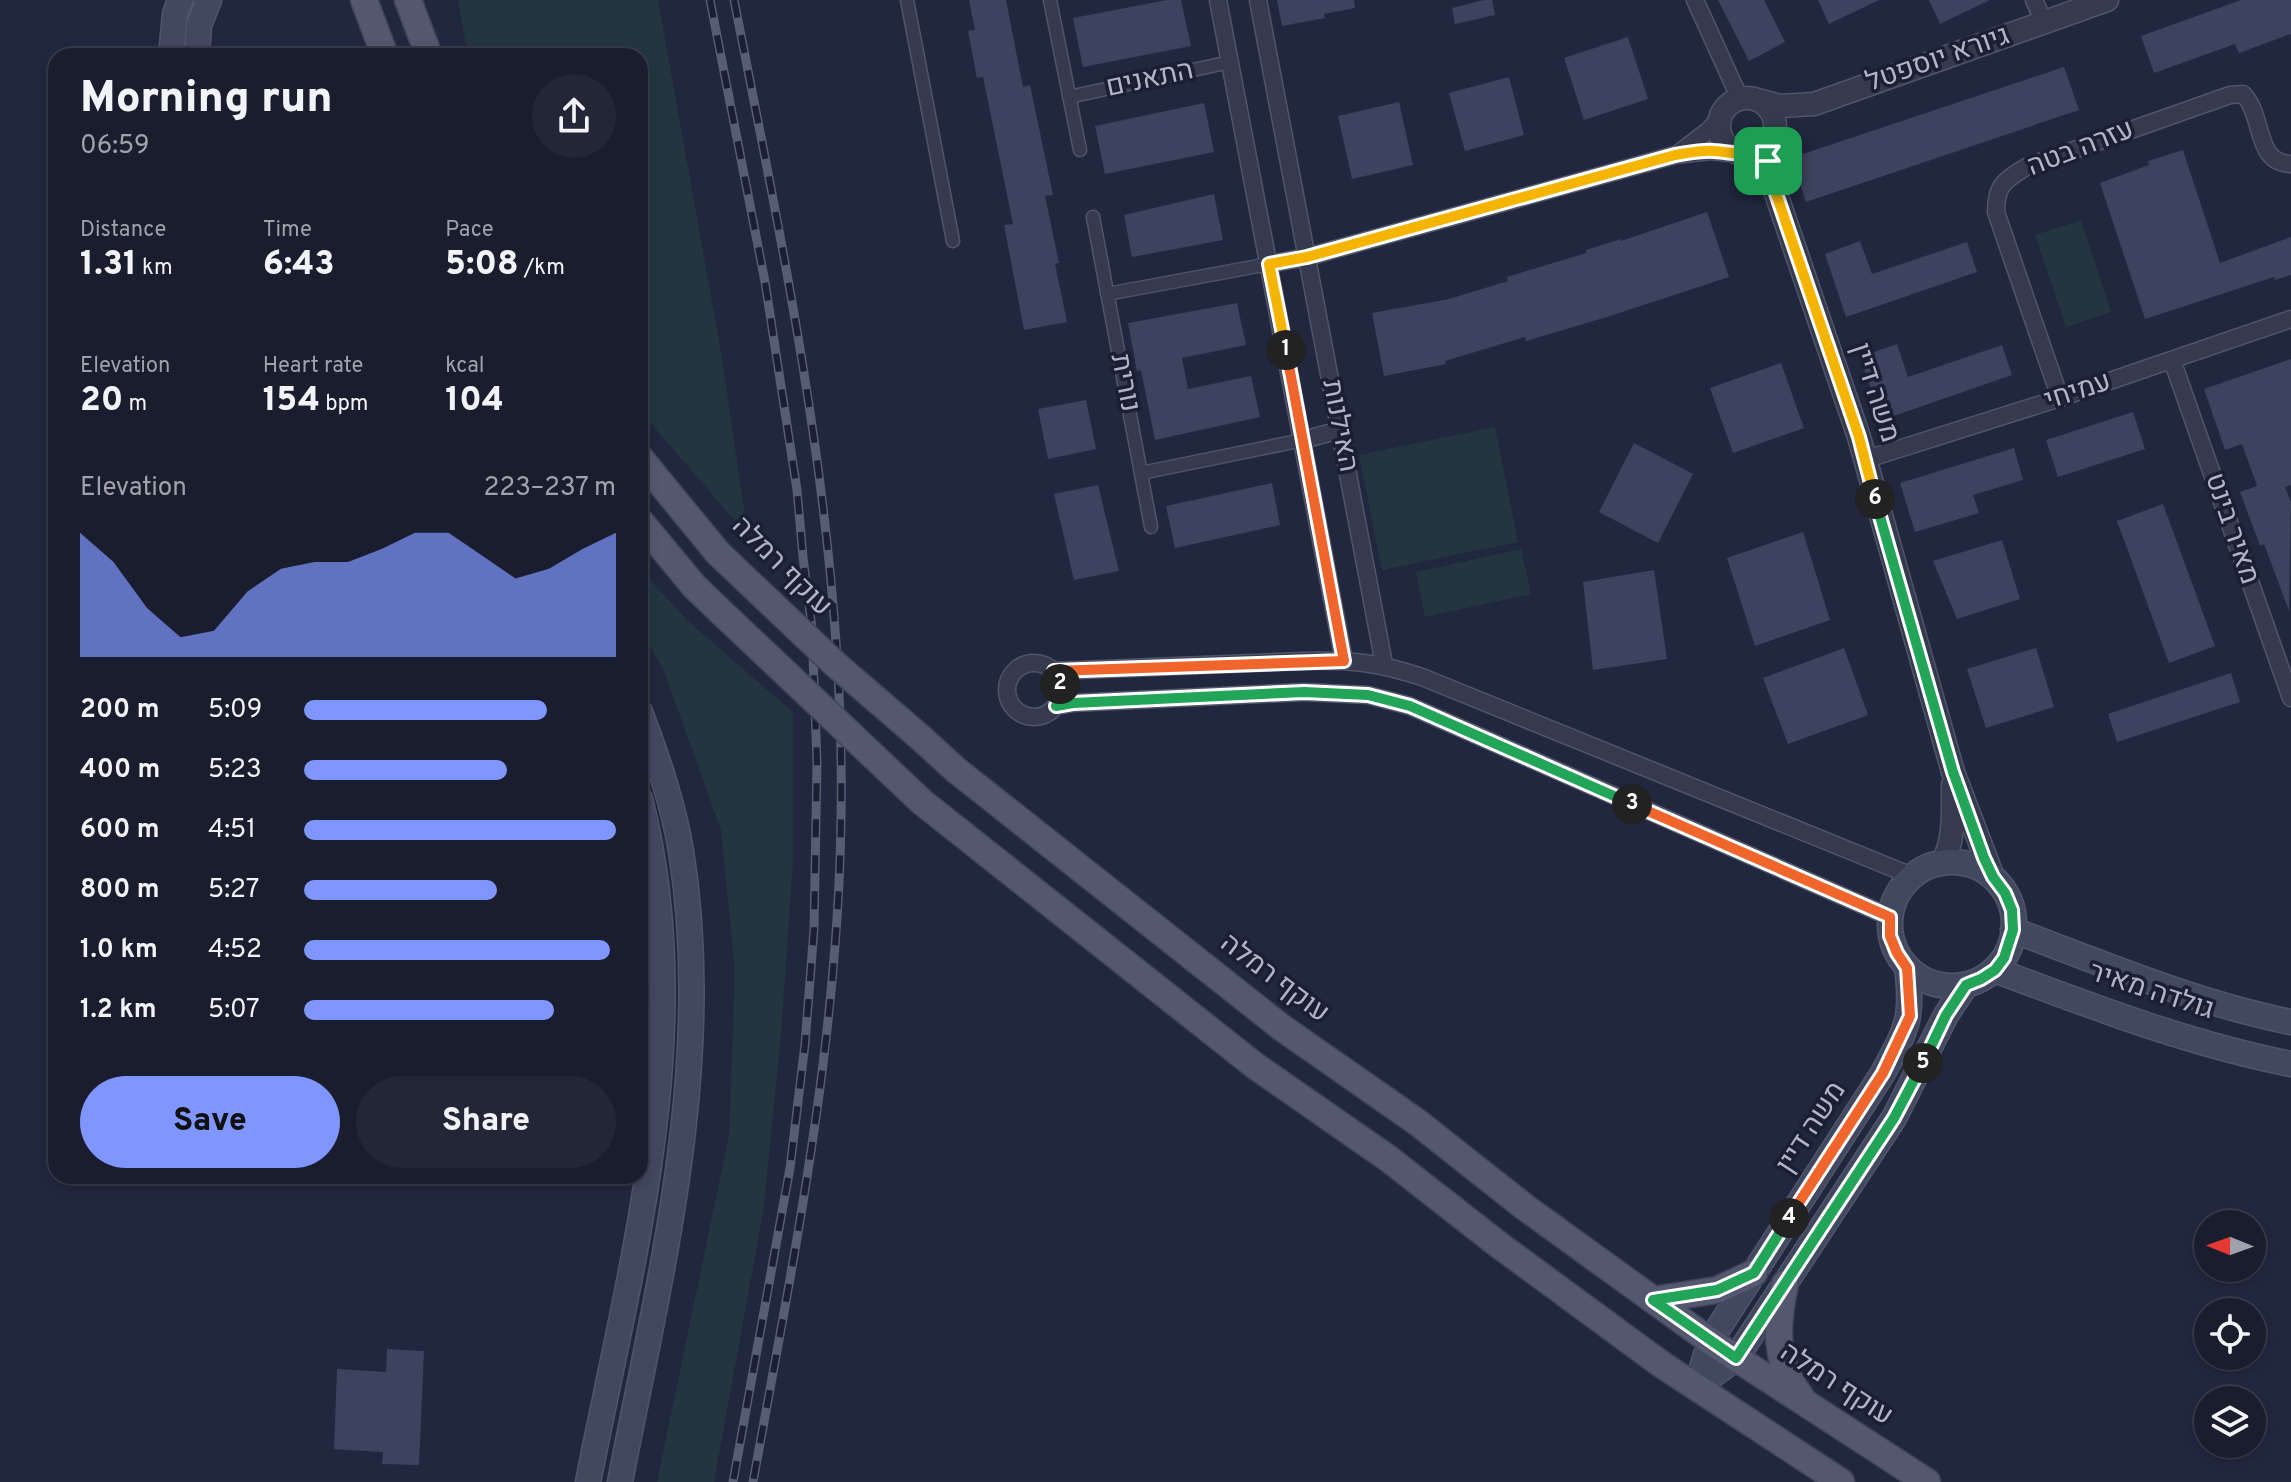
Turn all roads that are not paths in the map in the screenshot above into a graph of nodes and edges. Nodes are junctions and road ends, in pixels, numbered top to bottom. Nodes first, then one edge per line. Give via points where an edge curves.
1 (180, 0) edge
2 (209, 0) edge
3 (353, 0) edge
4 (364, 0) edge
5 (408, 0) edge
6 (907, 0) edge
7 (1050, 0) edge
8 (1218, 0) edge
9 (1258, 0) edge
10 (1695, 0) edge
11 (2034, 0) edge
12 (2107, 0) edge
13 (2044, 22) junction
14 (375, 29) junction
15 (172, 48) edge
16 (198, 48) edge
17 (382, 48) edge
18 (426, 48) edge
19 (1230, 62) junction
20 (1069, 97) junction
21 (1747, 99) junction
22 (1814, 104) junction
23 (1720, 118) junction
24 (1758, 146) junction
25 (1080, 150) dead end
26 (1675, 155) junction
27 (2291, 164) edge
28 (1093, 217) dead end
29 (953, 241) dead end
30 (1307, 257) junction
31 (1269, 264) junction
32 (1107, 294) junction
33 (2291, 319) edge
34 (2172, 360) junction
35 (2060, 398) junction
36 (1340, 430) junction
37 (1303, 440) junction
38 (1864, 460) junction
39 (648, 468) edge
40 (1141, 473) junction
41 (1151, 527) dead end
42 (648, 531) edge
43 (1344, 661) junction
44 (1384, 664) junction
45 (1054, 671) junction
46 (2291, 698) edge
47 (1056, 706) junction
48 (648, 733) edge
49 (1953, 772) junction
50 (648, 830) edge
51 (1942, 863) junction
52 (1912, 876) junction
53 (1993, 877) junction
54 (1890, 917) junction
55 (2013, 930) junction
56 (1907, 968) junction
57 (1995, 970) junction
58 (1966, 985) junction
59 (2291, 1022) edge
60 (2291, 1064) edge
61 (648, 1166) edge
62 (645, 1184) edge
63 (1754, 1273) junction
64 (1785, 1284) junction
65 (1653, 1300) junction
66 (1710, 1341) junction
67 (1736, 1358) junction
68 (1696, 1388) junction
69 (1809, 1406) junction
70 (588, 1482) edge
71 (620, 1482) edge
72 (1841, 1482) edge
73 (1927, 1482) edge

1 - 15 main road
2 - 16 main road
3 - 14 main road
4 - 14 main road
5 - 18 main road
6 - 29 street
7 - 20 street, התאנים
8 - 19 street, האילנות
9 - 30 street, האילנות
10 - 21 street
11 - 13 street
12 - 13 street, גיורא יוספטל
13 - 22 street, גיורא יוספטל
14 - 17 main road
19 - 20 street, התאנים
19 - 31 street, האילנות
20 - 25 street, התאנים
21 - 22 street, גיורא יוספטל via 1780,106
21 - 23 street via 1724,110
21 - 24 street via 1768,108 1775,123
22 - 24 street, גיורא יוספטל
23 - 24 street via 1720,136 1731,150
23 - 26 street
24 - 26 street
24 - 38 street, משה דיין
26 - 30 street
27 - 35 street, עזרה בטה via 2268,156 2252,103 2243,94 2026,167 2001,184 1996,212
28 - 32 street, נורית
30 - 31 street
30 - 36 street, האילנות
31 - 32 street
31 - 37 street, האילנות
32 - 40 street, נורית
33 - 34 street, עמיחי
34 - 35 street, עמיחי
34 - 46 street, מאיר בינט
35 - 38 street, עמיחי
36 - 37 street
36 - 44 street, האילנות
37 - 40 street
37 - 43 street, האילנות
38 - 49 street, משה דיין
39 - 65 main road, עוקף רמלה, bridge via 718,553 921,738 1281,1027
40 - 41 street, נורית
42 - 68 main road, bridge via 694,586 922,802 1254,1065
43 - 44 street
43 - 45 street
44 - 52 street
45 - 47 street via 1061,688
45 - 47 street via 1029,663 1014,672 1006,688 1011,705 1024,716 1042,716
47 - 54 street via 1304,692 1368,695 1410,706
48 - 71 main road via 681,850 691,938 692,1031 668,1234
49 - 51 street, משה דיין via 1950,835
49 - 53 street, משה דיין
50 - 61 main road via 662,930 663,1019
51 - 52 main road
51 - 53 main road via 1960,862
52 - 54 main road
53 - 55 main road via 2012,910
54 - 56 main road via 1890,936
55 - 57 main road
55 - 59 main road, גולדה מאיר via 2127,973
56 - 58 main road via 1935,984
56 - 63 main road, משה דיין via 1910,1016 1899,1043
57 - 58 main road
57 - 60 main road, גולדה מאיר via 2128,1018
58 - 64 main road via 1894,1118
62 - 70 main road
63 - 65 main road via 1717,1290
63 - 66 main road, משה דיין
64 - 67 main road
64 - 69 main road via 1778,1348 1787,1375
65 - 66 main road, עוקף רמלה
66 - 67 main road, עוקף רמלה
66 - 68 main road, משה דיין
67 - 68 main road
67 - 69 main road, עוקף רמלה
68 - 72 main road
69 - 73 main road, עוקף רמלה

